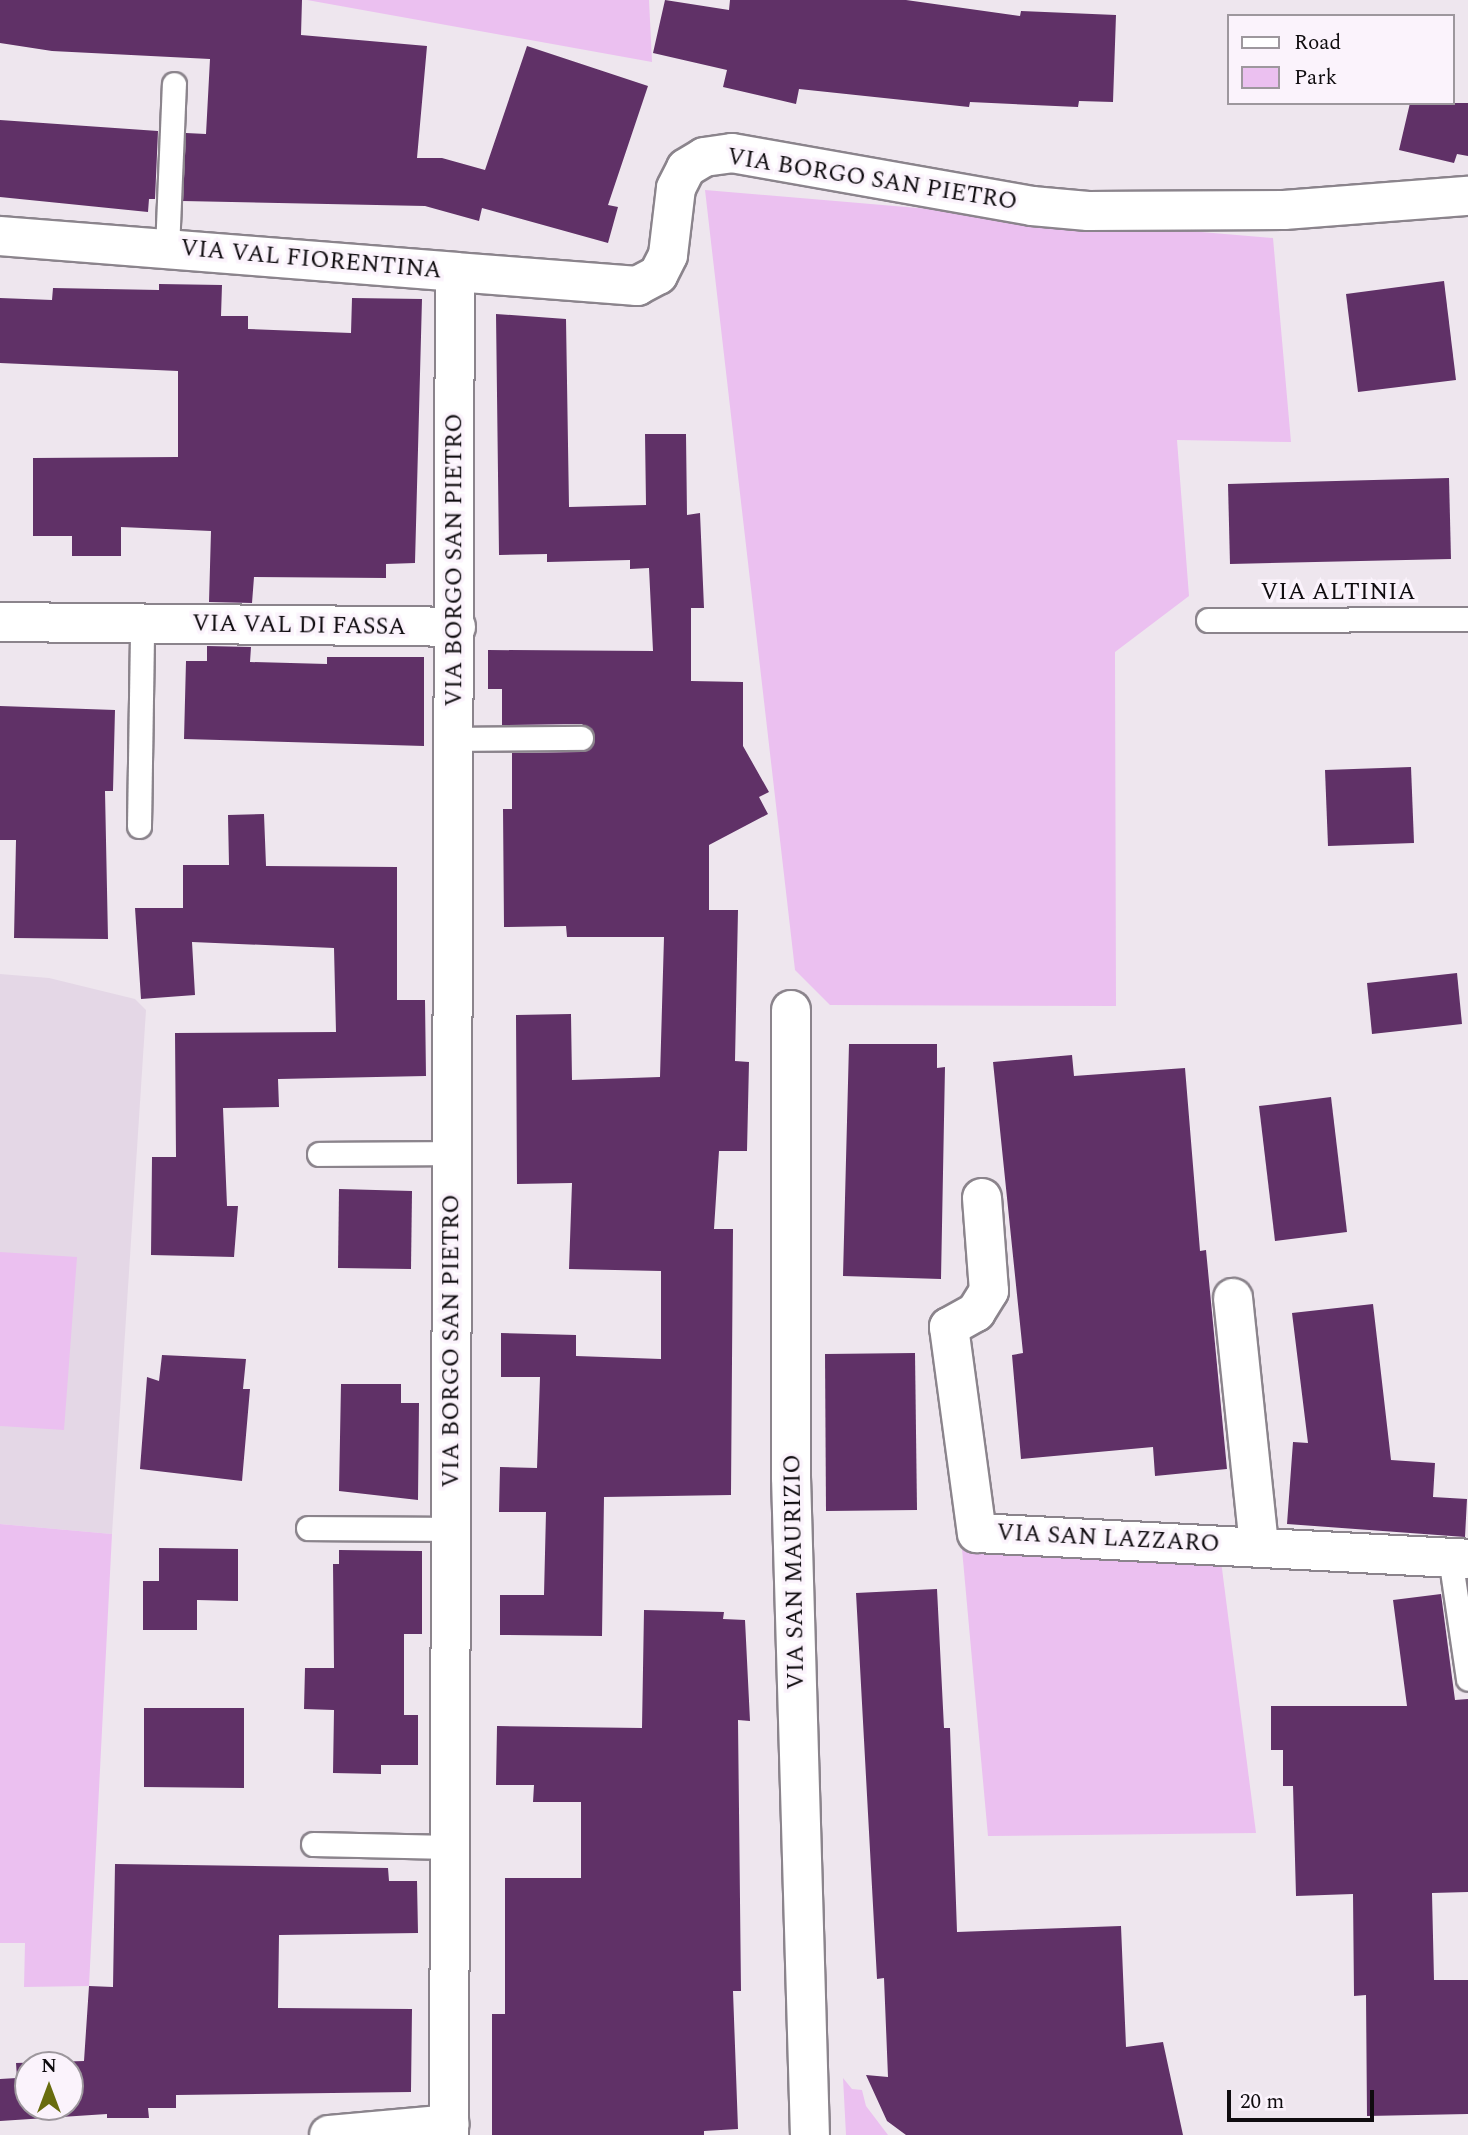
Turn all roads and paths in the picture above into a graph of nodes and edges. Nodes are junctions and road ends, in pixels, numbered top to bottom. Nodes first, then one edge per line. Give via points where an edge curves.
1 (174, 84) dead end
2 (1468, 196) edge
3 (0, 236) edge
4 (167, 249) junction
5 (455, 272) junction
6 (1468, 619) edge
7 (1208, 620) dead end
8 (0, 622) edge
9 (142, 624) junction
10 (456, 627) junction
11 (581, 738) dead end
12 (455, 739) junction
13 (139, 826) dead end
14 (791, 1010) dead end
15 (453, 1153) junction
16 (319, 1154) dead end
17 (982, 1198) dead end
18 (1233, 1298) dead end
19 (308, 1528) dead end
20 (452, 1529) junction
21 (1259, 1547) junction
22 (1459, 1558) edge
23 (1468, 1679) edge
24 (313, 1844) dead end
25 (450, 1847) junction
26 (449, 2130) edge
27 (329, 2135) edge
28 (810, 2135) edge

1 - 4 lane, VIA VAL FIORENTINA
2 - 5 street, VIA BORGO SAN PIETRO via 1284,210 1088,211 1032,206 732,153 704,157 685,168 676,188 668,256 658,275 638,286
3 - 4 street, VIA VAL FIORENTINA
4 - 5 street, VIA VAL FIORENTINA
5 - 10 street, VIA BORGO SAN PIETRO
6 - 7 lane, VIA ALTINIA
8 - 9 street, VIA VAL DI FASSA
9 - 10 street, VIA VAL DI FASSA
9 - 13 lane
10 - 12 street, VIA BORGO SAN PIETRO
11 - 12 lane, VIA BORGO SAN PIETRO
12 - 15 street, VIA BORGO SAN PIETRO
14 - 28 street, VIA SAN MAURIZIO via 791,1477
15 - 16 lane
15 - 20 street, VIA BORGO SAN PIETRO
17 - 21 street, VIA SAN LAZZARO via 989,1291 976,1312 949,1327 977,1533
18 - 21 street, VIA SAN LAZZARO
19 - 20 lane
20 - 25 street, VIA BORGO SAN PIETRO
21 - 22 street, VIA SAN LAZZARO
22 - 23 lane
24 - 25 lane
25 - 26 street, VIA BORGO SAN PIETRO
26 - 27 street

